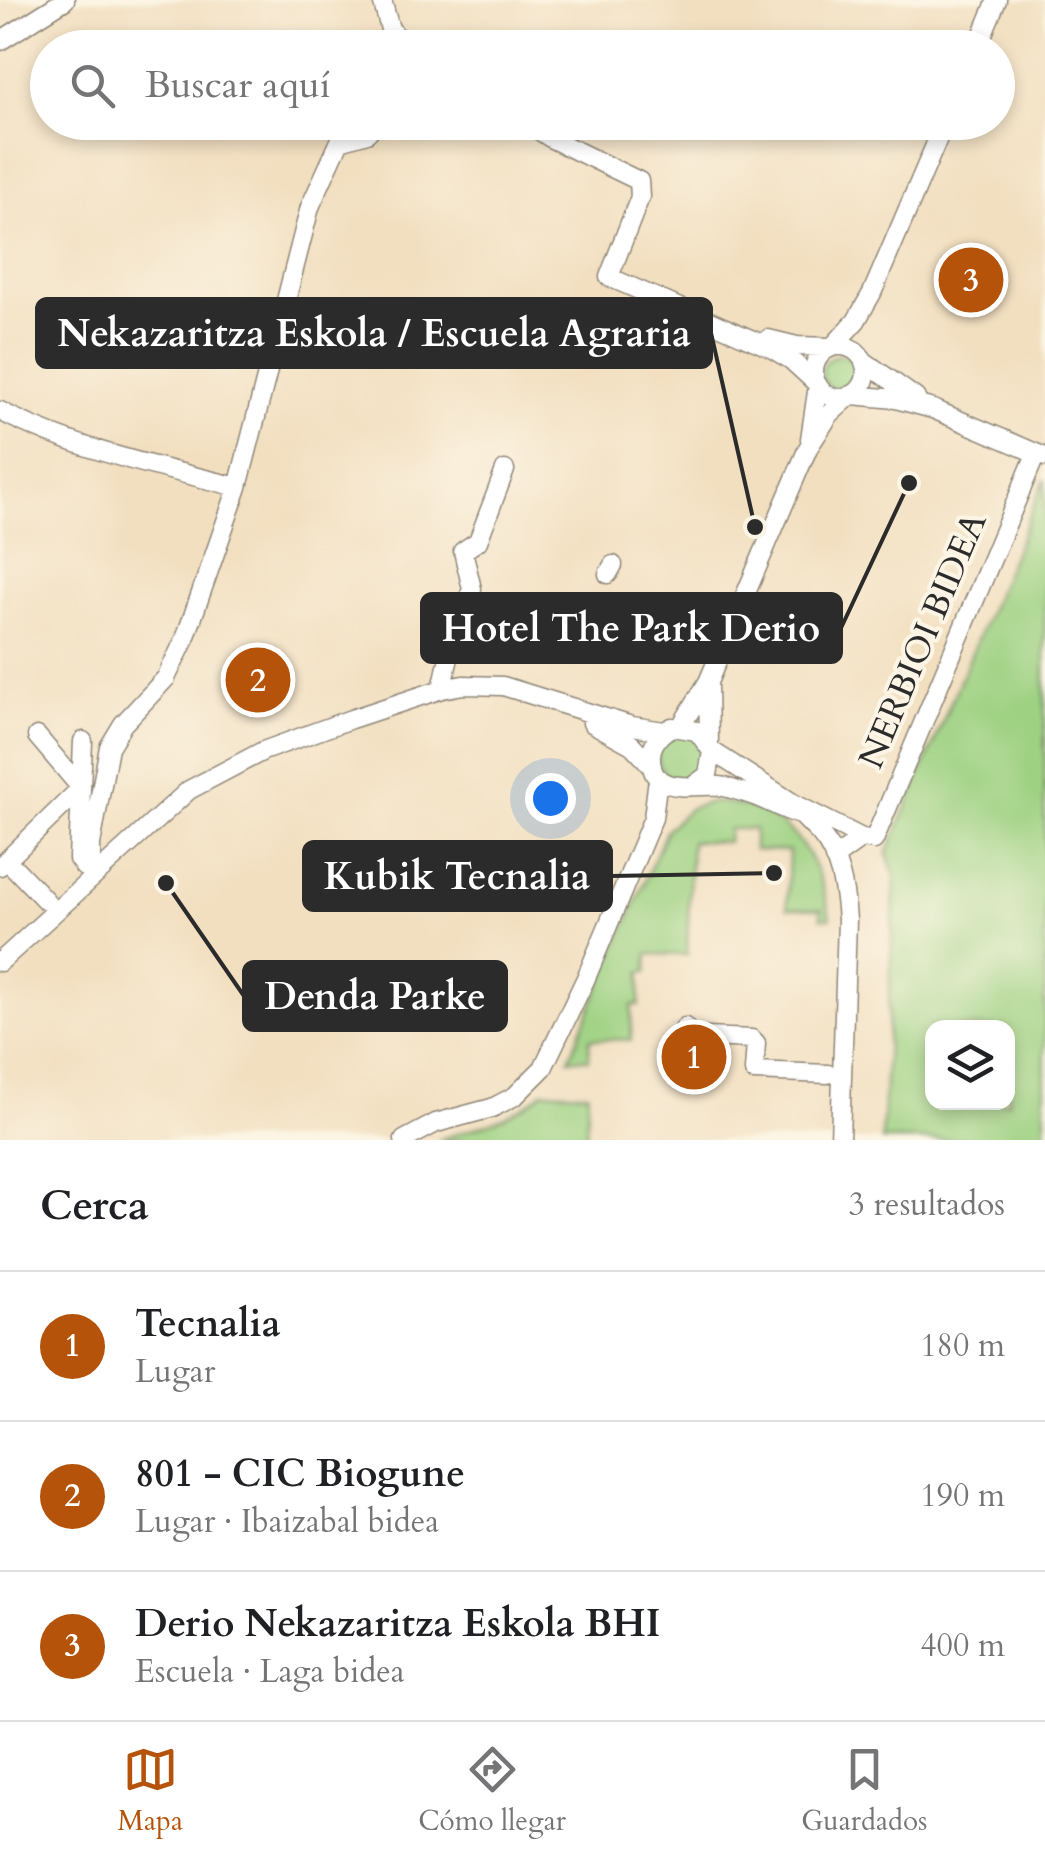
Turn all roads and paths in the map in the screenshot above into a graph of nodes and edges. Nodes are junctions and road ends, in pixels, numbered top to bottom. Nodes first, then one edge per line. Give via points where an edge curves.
1 (65, 0) edge
2 (382, 0) edge
3 (997, 0) edge
4 (392, 30) edge
5 (984, 30) edge
6 (0, 42) edge
7 (343, 140) edge
8 (554, 140) edge
9 (937, 140) edge
10 (872, 294) junction
11 (725, 326) junction
12 (832, 347) junction
13 (863, 359) junction
14 (817, 384) junction
15 (852, 395) junction
16 (933, 409) junction
17 (0, 411) edge
18 (808, 448) junction
19 (1041, 456) edge
20 (504, 470) dead end
21 (238, 487) junction
22 (708, 682) junction
23 (442, 689) junction
24 (530, 693) junction
25 (672, 728) junction
26 (37, 736) dead end
27 (82, 741) dead end
28 (710, 747) junction
29 (655, 772) junction
30 (689, 787) junction
31 (82, 788) junction
32 (796, 809) junction
33 (652, 818) junction
34 (862, 838) junction
35 (834, 858) junction
36 (4, 863) edge
37 (90, 870) junction
38 (46, 901) dead end
39 (0, 962) edge
40 (684, 1027) dead end
41 (828, 1074) dead end
42 (404, 1140) edge
43 (840, 1140) edge

1 - 6 street
2 - 4 street
3 - 5 street
7 - 21 street via 310,207
8 - 11 street via 639,181 640,197 608,277
9 - 10 street
10 - 12 street
10 - 13 street
11 - 12 street via 778,344
11 - 14 street via 791,360
12 - 13 street via 850,347
12 - 14 street via 816,360
13 - 15 street via 865,380
13 - 16 street
14 - 15 street via 832,396
14 - 18 street
15 - 16 street
15 - 18 street
16 - 19 street
17 - 21 street via 51,434
18 - 22 street
19 - 34 street, NERBIOI BIDEA via 874,840
20 - 23 street via 478,541 462,551 472,589
21 - 37 street via 176,662 109,747
22 - 25 street
22 - 28 street
23 - 24 street via 503,686
23 - 37 street via 226,769 189,790
24 - 25 street via 632,726
24 - 29 street via 632,745
25 - 28 street via 697,730
25 - 29 street via 652,748
26 - 31 street
27 - 31 street
28 - 30 street via 708,775
28 - 32 street
29 - 30 street via 667,785
29 - 33 street
30 - 32 street via 722,786
30 - 33 street
31 - 36 street
31 - 37 street via 78,859
32 - 34 street
32 - 35 street
33 - 42 street via 544,1068 516,1096
34 - 35 street
35 - 43 street via 847,920
36 - 38 street
37 - 39 street
40 - 41 street via 684,1036 752,1039 754,1071

